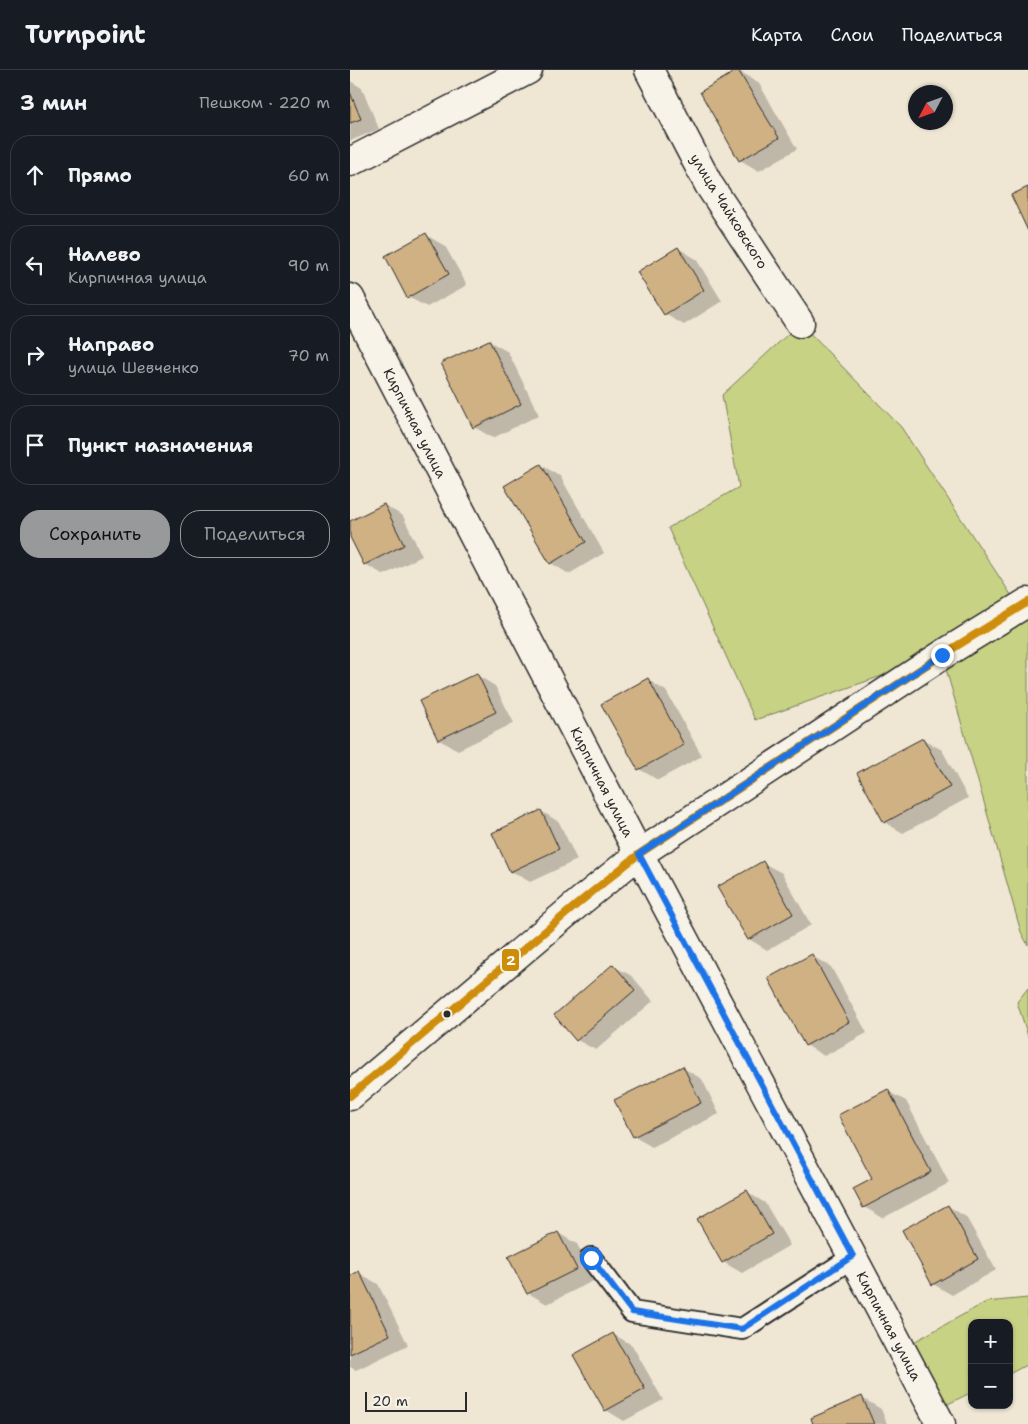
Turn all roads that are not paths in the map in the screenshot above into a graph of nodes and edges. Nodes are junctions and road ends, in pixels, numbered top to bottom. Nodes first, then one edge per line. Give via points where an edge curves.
1 (528, 70) edge
2 (648, 70) edge
3 (350, 162) edge
4 (350, 298) edge
5 (800, 323) dead end
6 (1028, 602) edge
7 (639, 854) junction
8 (350, 1096) edge
9 (853, 1256) junction
10 (591, 1258) dead end
11 (941, 1424) edge

1 - 3 street
2 - 5 street, улица Чайковского via 709,185
4 - 7 street, Кирпичная улица
6 - 7 street
7 - 8 street
7 - 9 street, Кирпичная улица
9 - 10 lane via 742,1329 632,1312
9 - 11 street, Кирпичная улица

